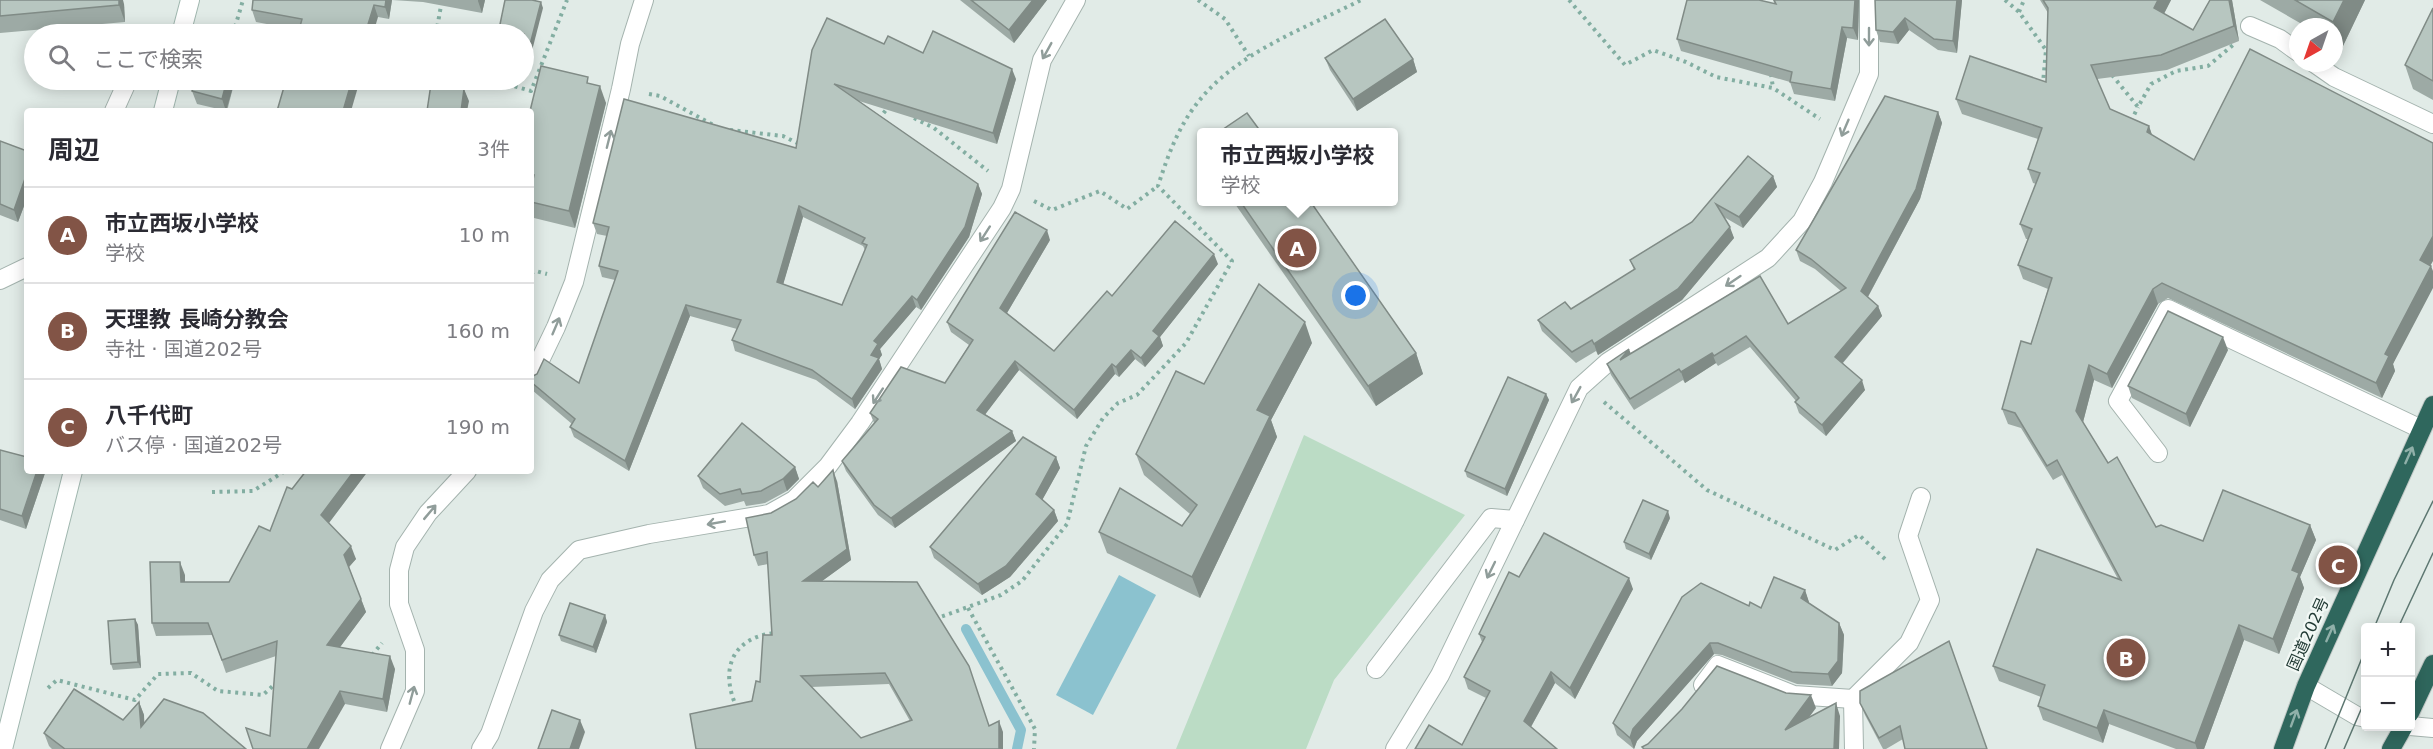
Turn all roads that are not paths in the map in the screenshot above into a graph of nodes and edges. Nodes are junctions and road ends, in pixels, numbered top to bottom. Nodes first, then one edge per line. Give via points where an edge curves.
1 (190, 0) edge
2 (644, 0) edge
3 (1076, 0) edge
4 (1869, 0) edge
5 (184, 24) edge
6 (2250, 26) dead end
7 (2289, 46) edge
8 (2327, 72) edge
9 (123, 90) edge
10 (168, 90) edge
11 (115, 108) edge
12 (164, 108) edge
13 (2433, 124) edge
14 (24, 268) edge
15 (0, 280) edge
16 (534, 373) edge
17 (2433, 405) edge
18 (2421, 429) junction
19 (2158, 453) dead end
20 (72, 474) edge
21 (465, 474) edge
22 (1921, 496) dead end
23 (1515, 520) junction
24 (2433, 664) edge
25 (1376, 669) dead end
26 (2306, 686) junction
27 (1692, 698) edge
28 (1853, 699) junction
29 (2415, 702) edge
30 (2361, 717) edge
31 (2415, 726) edge
32 (2433, 728) edge
33 (2401, 731) edge
34 (485, 742) edge
35 (3, 749) edge
36 (390, 749) edge
37 (1395, 749) edge
38 (1854, 749) edge
39 (2283, 749) edge
40 (2391, 749) edge

1 - 5 street
16 -> 2 street via 574,282
3 -> 34 street via 1042,60 1011,189 1002,208 828,466 794,500 769,514 579,550 550,580 534,611
4 -> 23 street via 1869,74 1802,221 1768,258 1608,362 1583,384
6 - 7 street
8 - 13 street
9 - 11 street
10 - 12 street
14 - 15 street
17 - 18 highway, 国道202号
18 - 19 street via 2168,309 2118,401
26 -> 18 highway, 国道202号
20 - 35 street
36 -> 21 street via 415,691 415,650 399,604 399,570 405,547 428,513
22 - 28 street via 1908,536 1930,600 1909,643
23 - 25 street via 1491,518
23 -> 37 street via 1440,675
24 - 29 highway
26 - 30 street
39 -> 26 highway, 国道202号
27 - 28 street via 1719,665 1794,695
28 - 38 street
31 - 32 street
33 - 40 highway

